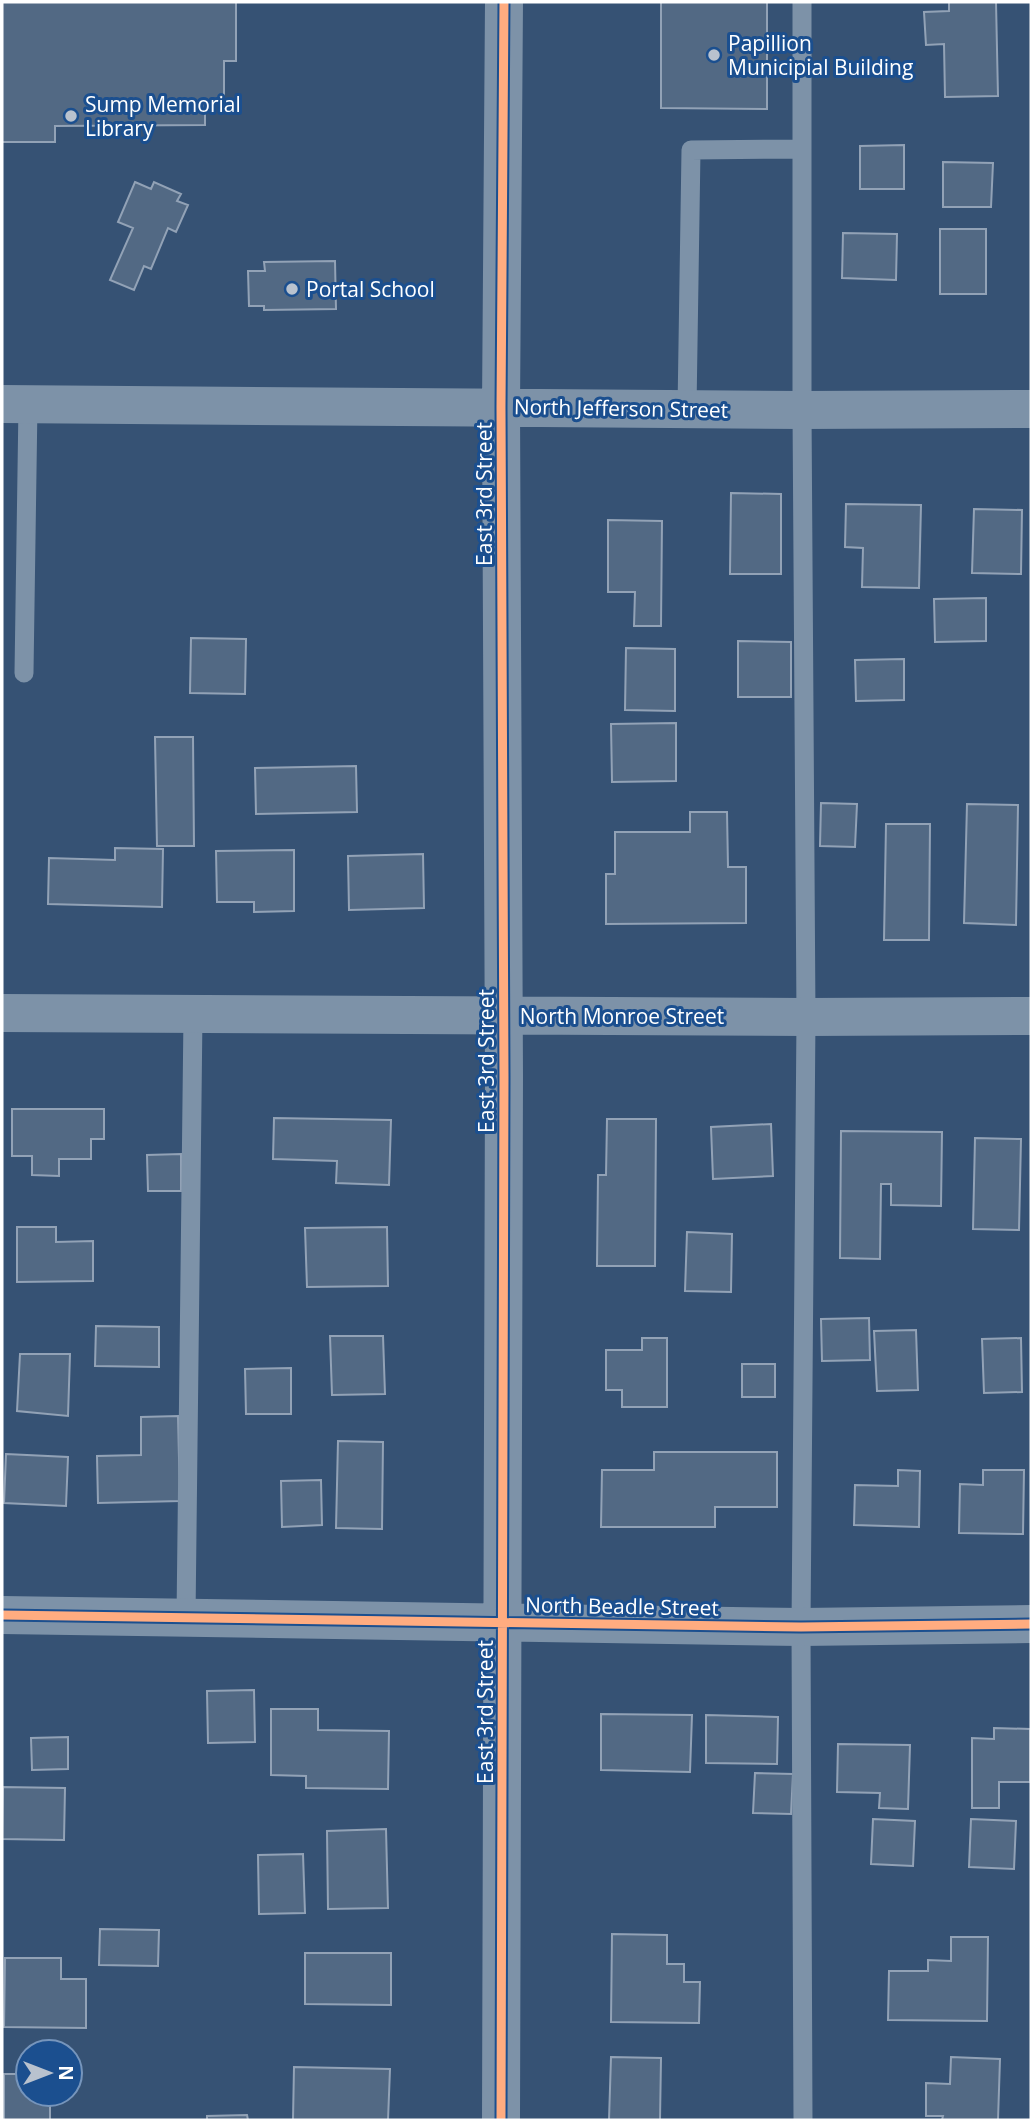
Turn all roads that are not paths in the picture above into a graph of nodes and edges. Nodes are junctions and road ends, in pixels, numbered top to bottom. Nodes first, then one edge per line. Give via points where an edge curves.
1 (504, 2) edge
2 (803, 2) edge
3 (803, 149) junction
4 (15, 404) edge
5 (502, 407) junction
6 (687, 409) junction
7 (1031, 409) edge
8 (802, 410) junction
9 (24, 673) dead end
10 (2, 1013) edge
11 (193, 1014) junction
12 (504, 1016) junction
13 (1031, 1016) edge
14 (806, 1017) junction
15 (2, 1615) edge
16 (186, 1618) junction
17 (503, 1622) junction
18 (1031, 1623) edge
19 (801, 1627) junction
20 (501, 2120) edge
21 (803, 2120) edge

1 - 5 street, East 3rd Street
2 - 3 lane
3 - 6 lane via 691,150
3 - 8 lane
4 - 5 street, North Jefferson Street
4 - 9 lane
5 - 6 street, North Jefferson Street
5 - 12 street, East 3rd Street
6 - 8 street, North Jefferson Street
7 - 8 street, North Jefferson Street
8 - 14 lane
10 - 11 street, North Monroe Street
11 - 12 street, North Monroe Street
11 - 16 lane
12 - 14 street, North Monroe Street
12 - 17 street, East 3rd Street
13 - 14 street, North Monroe Street
14 - 19 lane
15 - 16 street, North Beadle Street
16 - 17 street, North Beadle Street
17 - 19 street, North Beadle Street
17 - 20 street, East 3rd Street
18 - 19 street, North Beadle Street
19 - 21 lane

